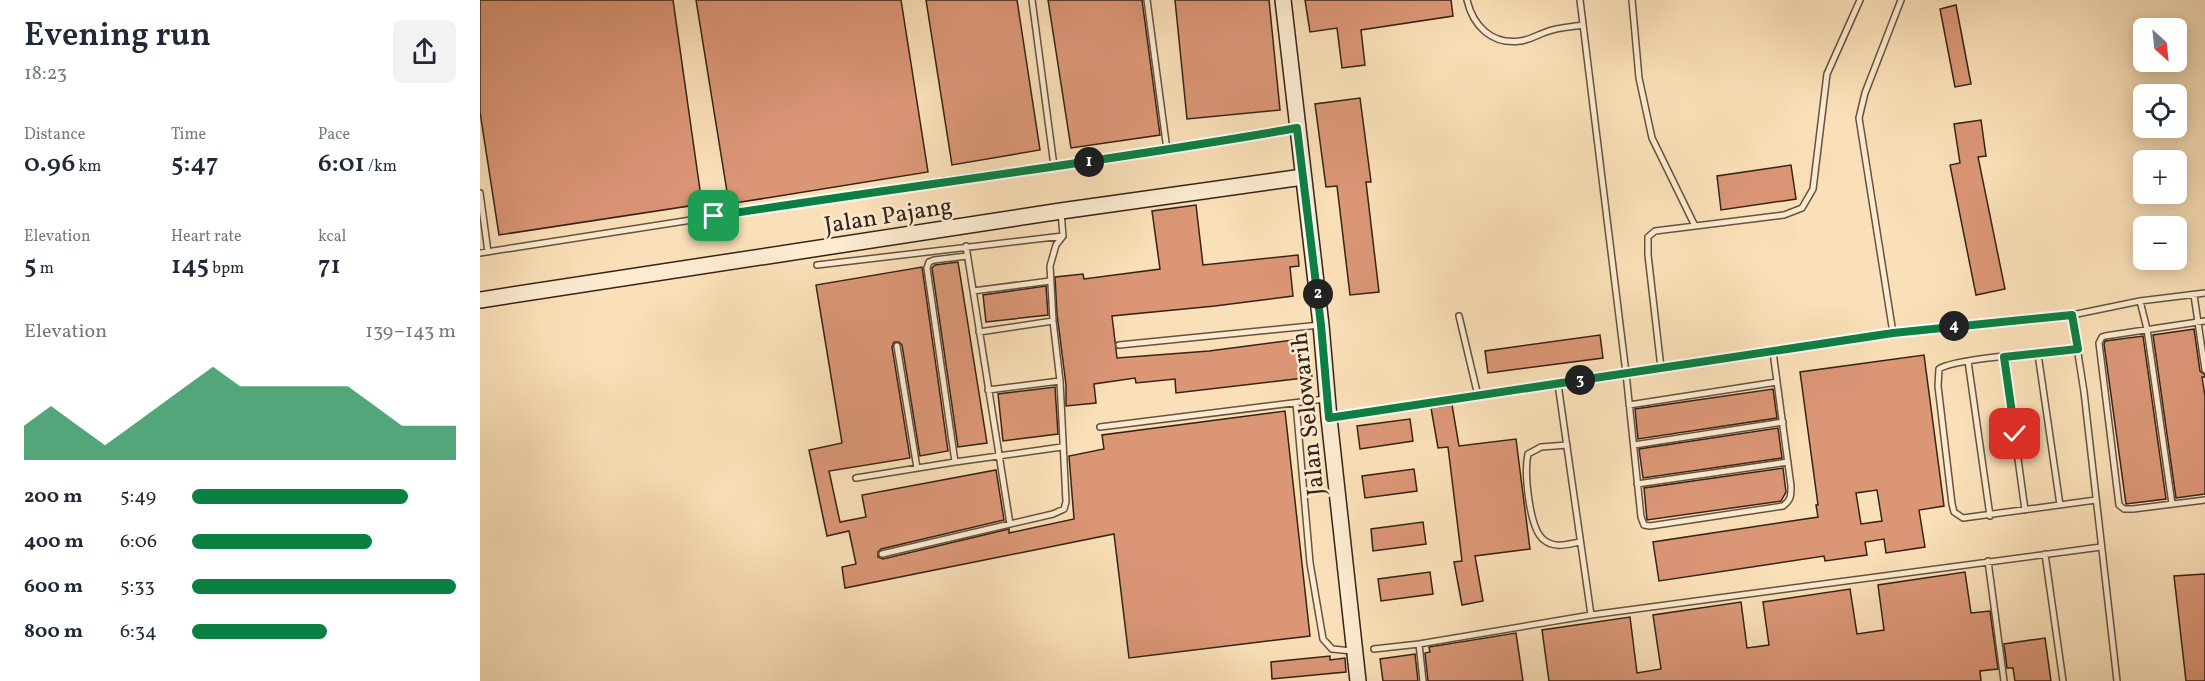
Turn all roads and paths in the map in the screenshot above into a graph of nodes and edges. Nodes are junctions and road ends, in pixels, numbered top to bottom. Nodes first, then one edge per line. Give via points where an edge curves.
1 (1032, 0) edge
2 (1147, 0) edge
3 (1283, 0) edge
4 (1467, 0) edge
5 (1580, 0) edge
6 (1632, 0) edge
7 (1860, 0) edge
8 (1901, 0) edge
9 (1583, 25) junction
10 (1297, 128) junction
11 (1167, 150) junction
12 (1054, 166) junction
13 (1303, 177) junction
14 (480, 193) edge
15 (1061, 211) junction
16 (1695, 226) junction
17 (1063, 236) junction
18 (966, 246) junction
19 (488, 252) junction
20 (480, 253) edge
21 (967, 256) junction
22 (817, 265) dead end
23 (1050, 281) junction
24 (973, 291) junction
25 (2205, 292) edge
26 (2194, 295) junction
27 (480, 300) edge
28 (2140, 301) junction
29 (2072, 315) junction
30 (1459, 316) dead end
31 (1053, 321) junction
32 (2202, 321) edge
33 (1321, 325) junction
34 (2147, 329) junction
35 (979, 332) junction
36 (1893, 333) junction
37 (1119, 345) dead end
38 (897, 346) dead end
39 (2078, 349) junction
40 (1773, 352) junction
41 (2038, 354) junction
42 (2004, 357) junction
43 (1968, 361) junction
44 (1661, 368) junction
45 (2205, 370) edge
46 (1626, 373) junction
47 (1060, 381) junction
48 (1777, 382) junction
49 (1558, 384) junction
50 (988, 390) junction
51 (1478, 396) junction
52 (1328, 399) junction
53 (1296, 403) junction
54 (1629, 405) junction
55 (1329, 418) junction
56 (1783, 422) junction
57 (1100, 427) dead end
58 (1567, 445) junction
59 (1634, 445) junction
60 (1062, 447) junction
61 (998, 456) junction
62 (955, 462) junction
63 (1788, 462) junction
64 (917, 468) junction
65 (856, 478) dead end
66 (1637, 484) junction
67 (2096, 500) junction
68 (2205, 500) edge
69 (2172, 504) junction
70 (2060, 505) junction
71 (2025, 510) junction
72 (1990, 516) junction
73 (1010, 524) junction
74 (1580, 542) junction
75 (2101, 547) junction
76 (882, 554) dead end
77 (2045, 554) junction
78 (1988, 561) junction
79 (1591, 615) junction
80 (1419, 644) junction
81 (1374, 649) dead end
82 (1355, 651) junction
83 (1358, 681) edge
84 (1423, 681) edge
85 (2004, 681) edge
86 (2063, 681) edge
87 (2117, 681) edge

1 - 12 lane
2 - 11 lane
3 - 10 street, Jalan Selowarih
4 - 9 lane via 1478,26 1502,41 1519,42 1547,31
5 - 9 lane
6 - 16 lane via 1639,78 1652,138
7 - 16 lane via 1827,74 1813,189 1802,208 1784,215
8 - 36 lane via 1859,118
9 - 46 lane
10 - 11 lane
10 - 13 street, Jalan Selowarih
11 - 12 lane
12 - 19 lane
13 - 15 street, Jalan Pajang
13 - 33 street, Jalan Selowarih
14 - 19 lane
15 - 17 lane
15 - 27 street, Jalan Pajang
16 - 44 lane via 1656,231 1648,237
17 - 18 lane
17 - 23 lane via 1053,255
18 - 21 lane
18 - 22 lane
19 - 20 lane
21 - 24 lane
21 - 62 lane via 934,260 927,268
23 - 24 lane
23 - 31 lane
24 - 35 lane
25 - 26 lane
26 - 28 lane
26 - 32 lane
28 - 29 lane
28 - 34 lane
29 - 36 lane
29 - 39 lane
30 - 51 lane
31 - 35 lane
31 - 47 lane
32 - 34 lane
32 - 45 lane
33 - 37 lane
33 - 52 street, Jalan Selowarih
34 - 69 lane
34 - 69 lane via 2102,337 2099,343 2117,499 2124,509
35 - 50 lane
36 - 40 lane
38 - 64 lane
39 - 41 lane
39 - 67 lane
40 - 44 lane
40 - 48 lane
41 - 42 lane
41 - 70 lane
42 - 43 lane
42 - 71 lane
43 - 72 lane
43 - 72 lane via 1943,366 1938,371 1952,504 1954,512 1964,518
44 - 46 lane
46 - 49 lane
46 - 54 lane
47 - 50 lane
47 - 60 lane
48 - 54 lane
48 - 56 lane
49 - 51 lane
49 - 58 lane
50 - 61 lane
51 - 55 lane
52 - 53 lane
52 - 55 street, Jalan Selowarih
53 - 57 lane
53 - 82 lane via 1310,562 1323,639 1332,649
54 - 59 lane
55 - 82 street, Jalan Selowarih
56 - 59 lane
56 - 63 lane
58 - 74 lane
58 - 74 lane via 1541,447 1528,454 1532,519 1538,534 1551,544
59 - 66 lane
60 - 61 lane
60 - 73 lane via 1064,509
61 - 62 lane
61 - 73 lane
62 - 64 lane
63 - 66 lane
63 - 66 lane via 1791,497 1783,506 1650,526 1644,525 1641,517
64 - 65 lane
67 - 70 lane
67 - 75 lane
68 - 69 lane
70 - 71 lane
71 - 72 lane
73 - 76 lane
74 - 79 lane
75 - 77 lane
75 - 87 lane
77 - 78 lane
77 - 86 lane
78 - 79 lane
78 - 85 lane
79 - 80 lane
80 - 81 lane
80 - 84 lane
82 - 83 street, Jalan Selowarih

